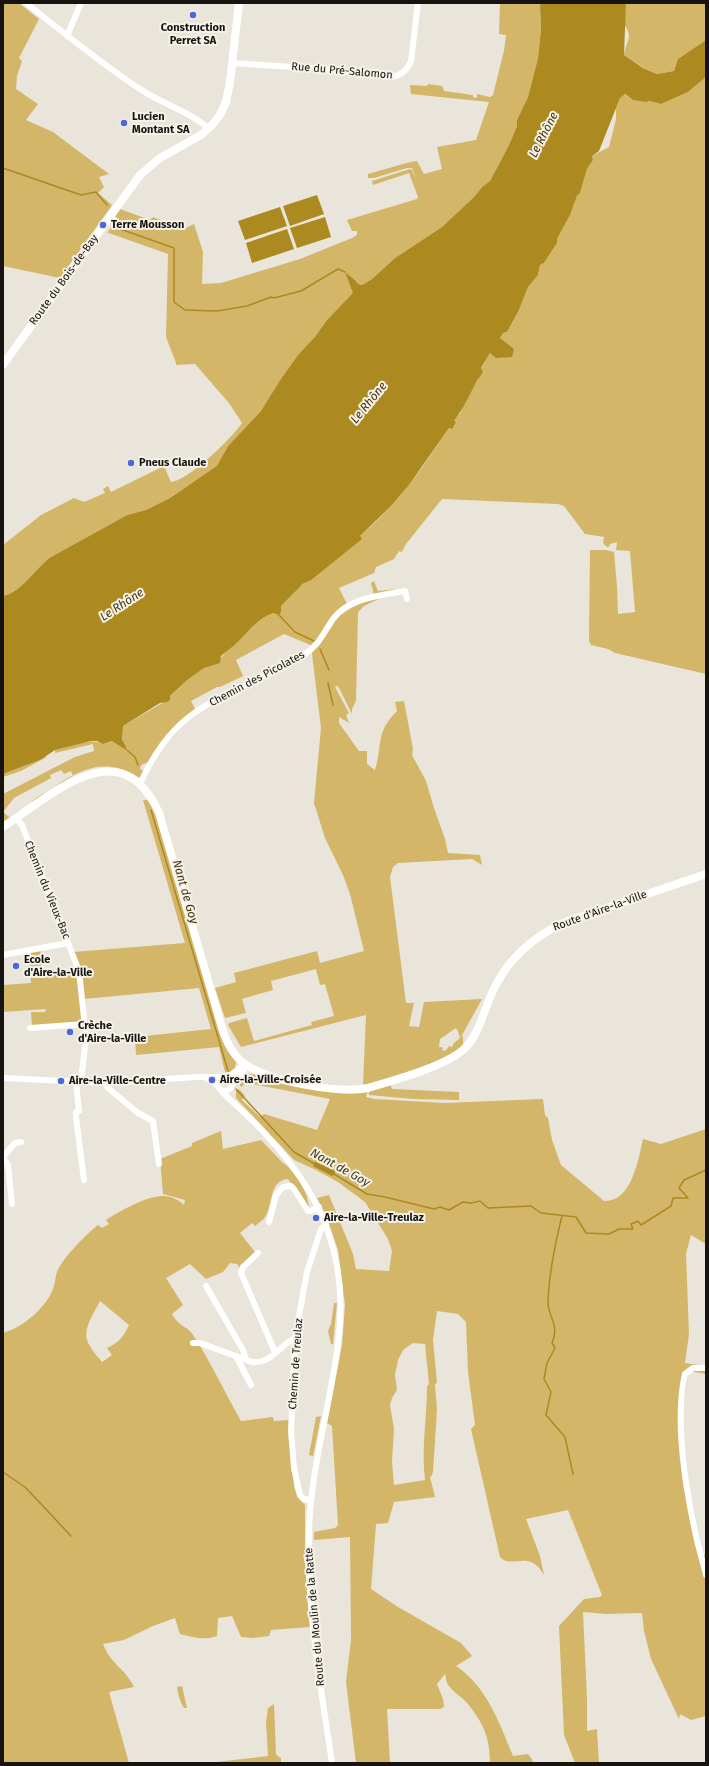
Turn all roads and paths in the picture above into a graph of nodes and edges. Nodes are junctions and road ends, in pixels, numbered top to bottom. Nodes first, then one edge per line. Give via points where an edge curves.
1 (26, 3) edge
2 (81, 3) edge
3 (239, 3) edge
4 (418, 3) edge
5 (67, 36) junction
6 (232, 63) junction
7 (209, 129) junction
8 (3, 365) edge
9 (407, 599) dead end
10 (140, 784) junction
11 (16, 818) junction
12 (3, 827) edge
13 (706, 874) edge
14 (68, 943) junction
15 (3, 955) edge
16 (85, 1024) junction
17 (30, 1028) dead end
18 (246, 1062) junction
19 (204, 1077) junction
20 (221, 1077) junction
21 (229, 1077) junction
22 (3, 1078) edge
23 (78, 1082) junction
24 (105, 1083) junction
25 (217, 1084) junction
26 (232, 1086) junction
27 (221, 1090) junction
28 (236, 1103) junction
29 (21, 1142) dead end
30 (3, 1157) edge
31 (159, 1164) dead end
32 (84, 1180) dead end
33 (12, 1204) dead end
34 (317, 1208) junction
35 (269, 1222) dead end
36 (326, 1225) junction
37 (258, 1253) dead end
38 (206, 1286) dead end
39 (295, 1338) junction
40 (193, 1343) dead end
41 (275, 1352) junction
42 (236, 1356) junction
43 (246, 1359) junction
44 (706, 1368) edge
45 (251, 1385) dead end
46 (311, 1500) junction
47 (706, 1575) edge
48 (332, 1763) edge

1 - 5 street
2 - 5 street
3 - 6 main road, Route du Bois-de-Bay
4 - 6 street, Rue du Pré-Salomon via 411,61 399,76 391,78 338,70
5 - 7 street via 142,90 198,120
6 - 7 main road, Route du Bois-de-Bay via 226,102
7 - 8 main road, Route du Bois-de-Bay via 152,163 140,175
9 - 10 street, Chemin des Picolates via 406,591 399,592 358,602 342,610 332,620 320,641 305,654 207,705 186,720 150,763
10 - 11 main road, Route d'Aire-la-Ville via 116,772 102,771 85,775 66,784
10 - 18 main road, Route d'Aire-la-Ville via 159,812 224,1034 229,1044
11 - 12 main road, Route d'Aire-la-Ville
11 - 14 street, Chemin du Vieux-Bac via 22,825
13 - 18 main road, Route d'Aire-la-Ville via 568,921 535,938 515,956 500,976 469,1044 448,1060 363,1089 335,1089 302,1083
14 - 15 street
14 - 16 street, Chemin du Vieux-Bac via 80,975
16 - 17 street
16 - 23 street, Chemin du Vieux-Bac via 86,1041
18 - 21 street
18 - 26 street via 244,1071
19 - 20 street
19 - 24 street
19 - 25 street
20 - 21 street
20 - 25 street
21 - 26 street
22 - 23 street
23 - 24 street
23 - 32 street, Chemin du Vieux-Bac via 79,1112 76,1112 76,1117
24 - 31 street via 138,1113 153,1121
25 - 27 street
26 - 27 street via 226,1091
26 - 28 street
27 - 28 street, Route du Moulin de la Ratte
28 - 34 street, Route du Moulin de la Ratte via 288,1160 307,1186
29 - 30 street via 15,1143
30 - 33 street via 8,1165
34 - 35 street via 308,1211 291,1186 283,1187 276,1194
34 - 36 street, Route du Moulin de la Ratte
36 - 39 street, Chemin de Treulaz via 321,1228 308,1266
36 - 46 street, Route du Moulin de la Ratte via 340,1281 340,1318
37 - 41 street via 243,1267 241,1273
38 - 43 street
39 - 41 street
39 - 46 street, Chemin de Treulaz via 292,1443 300,1495
40 - 42 street via 200,1343
41 - 43 street via 262,1362
42 - 43 street
42 - 45 street
44 - 47 street via 693,1368 686,1372 681,1412 687,1485
46 - 48 street, Route du Moulin de la Ratte via 311,1595

